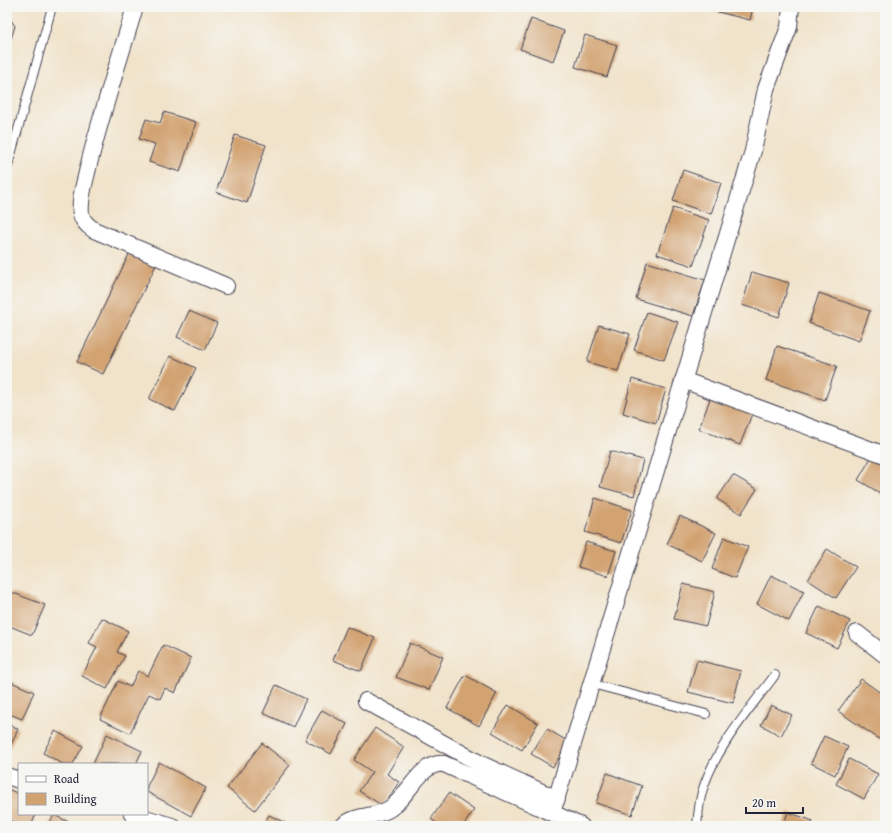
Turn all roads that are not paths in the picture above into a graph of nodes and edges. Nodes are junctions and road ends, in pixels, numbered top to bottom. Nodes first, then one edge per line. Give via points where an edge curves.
1 (52, 7) edge
2 (135, 7) edge
3 (790, 7) edge
4 (7, 169) edge
5 (226, 286) dead end
6 (683, 380) junction
7 (885, 455) edge
8 (857, 633) dead end
9 (885, 655) edge
10 (775, 675) dead end
11 (592, 684) junction
12 (366, 701) dead end
13 (706, 714) dead end
14 (7, 776) edge
15 (18, 780) edge
16 (555, 806) junction
17 (135, 815) edge
18 (172, 826) edge
19 (343, 826) edge
20 (581, 826) edge
21 (697, 826) edge

1 - 4 lane
2 - 5 street via 91,156 80,207 82,218 94,230
3 - 6 street via 789,27 766,89 754,151
6 - 7 street
6 - 11 street
8 - 9 street
10 - 21 lane via 716,760 702,792
11 - 13 lane
11 - 16 street
12 - 16 street
14 - 15 street
16 - 19 street via 438,763 424,770 389,809 356,818
16 - 20 street
17 - 18 street

